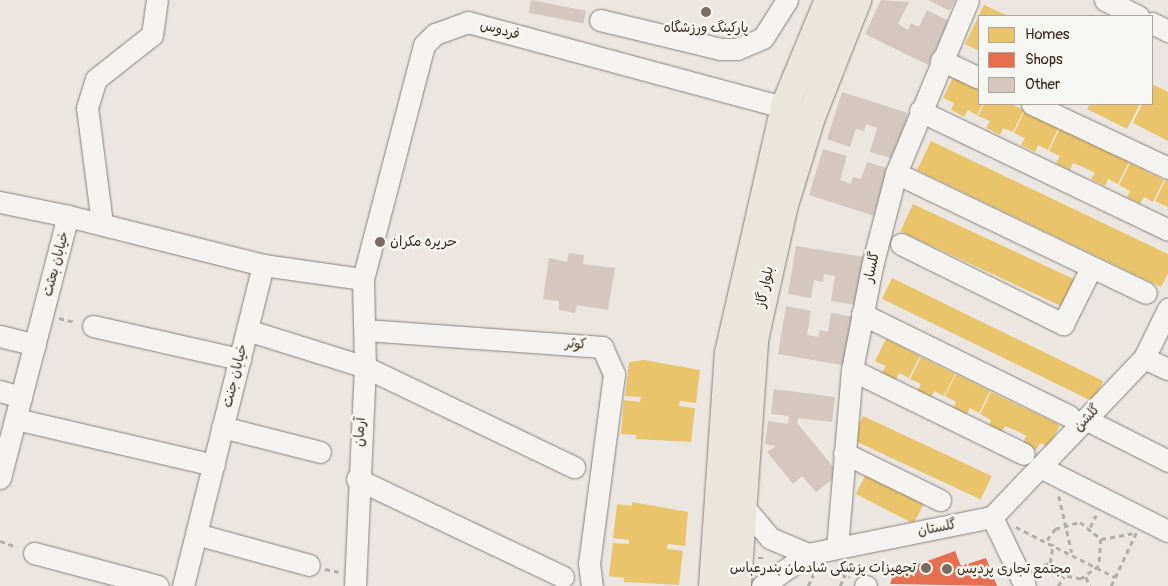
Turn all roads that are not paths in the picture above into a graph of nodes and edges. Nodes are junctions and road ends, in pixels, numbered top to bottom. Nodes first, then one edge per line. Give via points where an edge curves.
1 (157, 0) edge
2 (787, 0) edge
3 (829, 0) edge
4 (857, 0) edge
5 (968, 0) edge
6 (1105, 0) edge
7 (1136, 15) edge
8 (600, 20) dead end
9 (1153, 24) edge
10 (1168, 31) edge
11 (941, 60) junction
12 (978, 78) edge
13 (1034, 105) edge
14 (786, 106) junction
15 (920, 111) junction
16 (811, 117) junction
17 (1168, 168) edge
18 (896, 173) junction
19 (0, 202) edge
20 (68, 216) junction
21 (102, 223) junction
22 (1168, 230) edge
23 (901, 244) dead end
24 (263, 265) junction
25 (1091, 268) junction
26 (363, 279) junction
27 (1146, 293) dead end
28 (1168, 309) edge
29 (862, 314) junction
30 (93, 326) road end
31 (247, 330) junction
32 (365, 330) junction
33 (0, 336) edge
34 (35, 345) junction
35 (1144, 358) junction
36 (240, 359) junction
37 (365, 367) junction
38 (1168, 369) edge
39 (852, 370) junction
40 (0, 392) edge
41 (21, 397) junction
42 (1077, 417) junction
43 (16, 418) junction
44 (222, 427) junction
45 (320, 452) dead end
46 (844, 453) junction
47 (1168, 461) edge
48 (214, 465) junction
49 (1039, 465) junction
50 (574, 467) dead end
51 (0, 478) edge
52 (357, 478) junction
53 (940, 500) dead end
54 (739, 501) junction
55 (992, 517) junction
56 (1168, 531) edge
57 (196, 534) junction
58 (837, 548) junction
59 (34, 553) dead end
60 (808, 554) junction
61 (309, 565) road end
62 (563, 578) dead end
63 (355, 581) edge
64 (764, 584) edge
65 (158, 586) edge
66 (183, 586) edge
67 (592, 586) edge
68 (714, 586) edge
69 (737, 586) edge
70 (1025, 586) edge

1 - 21 street via 152,35 96,79 87,108
2 - 8 street via 763,38 737,49 721,49
3 - 14 main road, بلوار گاز
4 - 16 main road, بلوار گاز
5 - 11 street, گلسار
6 - 7 street
9 - 10 street
11 - 12 street
11 - 15 street, گلسار
13 - 17 street
14 - 16 street, فردوس
14 - 26 street, فردوس via 468,22 452,25 435,34 417,59
14 - 68 main road, بلوار گاز via 728,353
15 - 18 street, گلسار
15 - 22 street
16 - 54 main road, بلوار گاز via 784,205 754,340
18 - 25 street
18 - 29 street, گلسار
19 - 20 street
20 - 21 street, خیابان بعثت
20 - 34 street, خیابان بعثت
21 - 24 street, خیابان بعثت
23 - 25 street via 1062,324
24 - 26 street
24 - 31 street, خیابان جنت
25 - 27 street
26 - 32 street, آرمان
28 - 35 street, گلشن
29 - 39 street, گلسار
29 - 42 street
30 - 36 street
31 - 36 street, خیابان جنت
31 - 37 street
32 - 37 street, آرمان
32 - 67 street, کوثر via 602,347 614,374 589,563
33 - 34 street
34 - 41 street, خیابان بعثت
35 - 38 street
35 - 42 street, گلشن
36 - 44 street, خیابان جنت
37 - 50 street
37 - 52 street, آرمان
39 - 46 street, گلسار
39 - 49 street
40 - 41 street
41 - 43 street, خیابان بعثت
42 - 47 street
42 - 49 street, گلشن
43 - 48 street
43 - 51 street, خیابان بعثت
44 - 45 street
44 - 48 street, خیابان جنت
46 - 53 street
46 - 58 street, گلسار
48 - 57 street, خیابان جنت
49 - 55 street, گلشن
49 - 56 street via 1139,526
52 - 62 street
52 - 63 street, آرمان
54 - 60 street via 766,534
54 - 69 main road, بلوار گاز
55 - 58 street, گلستان
55 - 70 street
57 - 61 street
57 - 66 street, خیابان جنت
58 - 60 street, گلستان
59 - 65 street
60 - 64 street, گلستان

